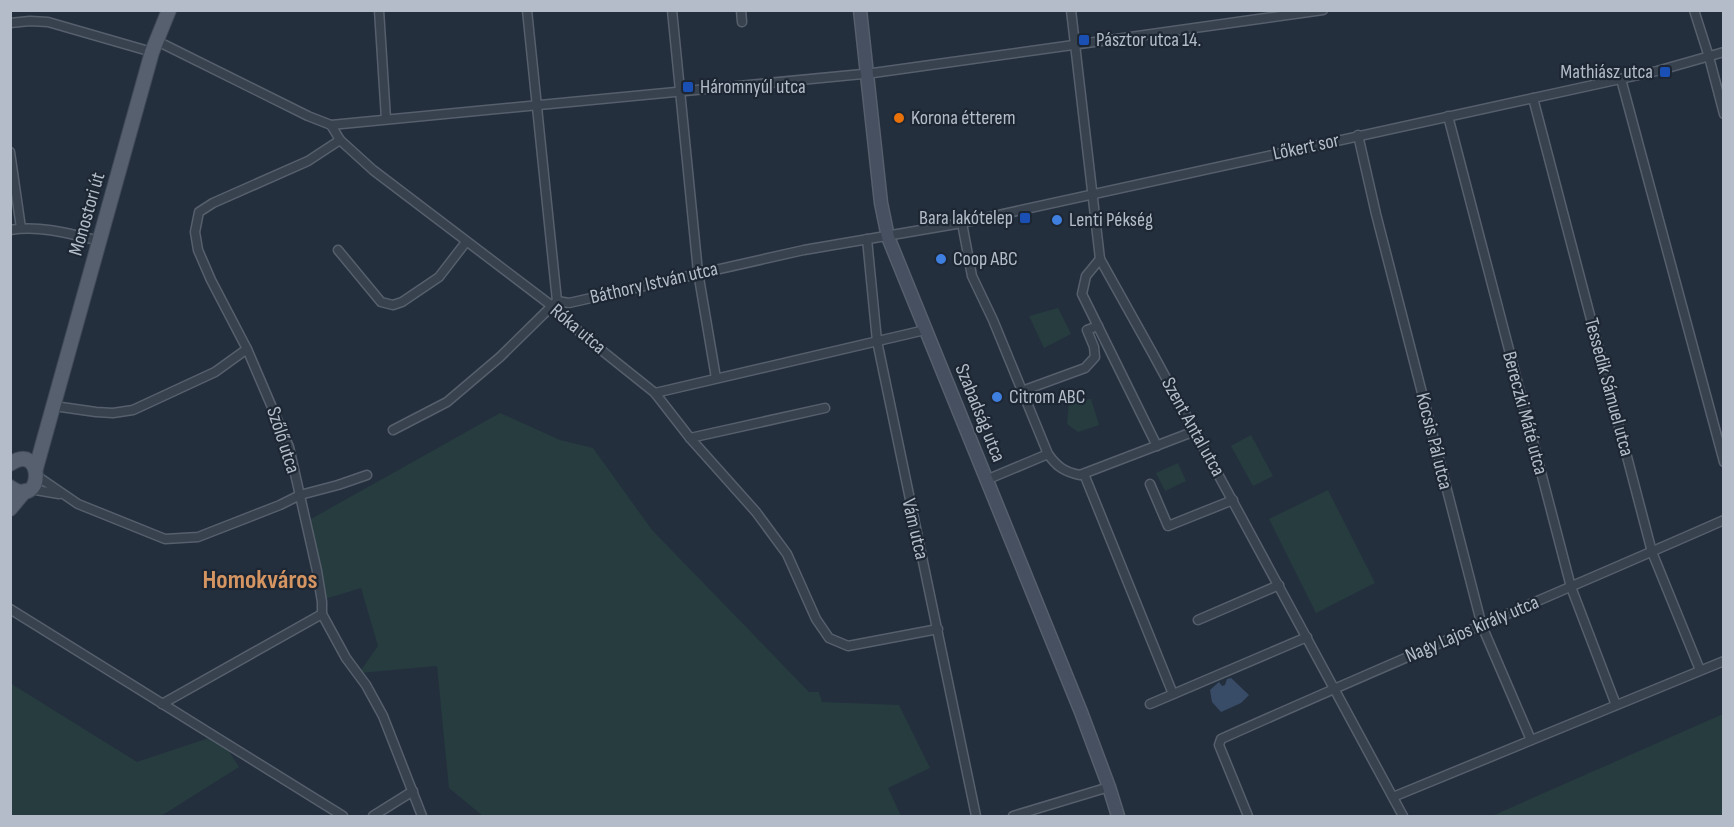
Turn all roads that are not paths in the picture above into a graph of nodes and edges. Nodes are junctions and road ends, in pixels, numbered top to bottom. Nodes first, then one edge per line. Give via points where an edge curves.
1 (169, 10) edge
2 (379, 10) edge
3 (527, 10) edge
4 (672, 10) edge
5 (741, 10) edge
6 (860, 10) edge
7 (1071, 10) edge
8 (1323, 10) edge
9 (1694, 10) edge
10 (742, 22) dead end
11 (10, 23) edge
12 (155, 46) junction
13 (1074, 46) junction
14 (1724, 52) edge
15 (1708, 57) junction
16 (867, 73) junction
17 (1621, 79) junction
18 (680, 91) junction
19 (1533, 98) junction
20 (536, 104) junction
21 (1724, 114) edge
22 (1448, 116) junction
23 (386, 118) junction
24 (331, 124) junction
25 (1358, 135) junction
26 (340, 140) junction
27 (10, 152) edge
28 (1092, 194) junction
29 (962, 223) junction
30 (21, 228) junction
31 (10, 230) edge
32 (888, 237) junction
33 (867, 239) junction
34 (100, 241) junction
35 (466, 242) junction
36 (338, 250) dead end
37 (1100, 259) junction
38 (698, 272) junction
39 (554, 304) junction
40 (1098, 326) junction
41 (925, 330) junction
42 (877, 341) junction
43 (247, 350) junction
44 (716, 378) junction
45 (1022, 391) junction
46 (655, 393) junction
47 (54, 406) junction
48 (825, 408) dead end
49 (46, 430) junction
50 (393, 430) dead end
51 (1195, 431) junction
52 (690, 438) junction
53 (1157, 446) junction
54 (1048, 454) junction
55 (17, 462) edge
56 (1724, 462) edge
57 (37, 472) junction
58 (1084, 474) junction
59 (367, 475) dead end
60 (986, 480) junction
61 (1150, 484) dead end
62 (10, 487) edge
63 (27, 490) junction
64 (63, 495) junction
65 (300, 495) junction
66 (1233, 500) junction
67 (10, 509) edge
68 (1724, 520) edge
69 (1652, 552) junction
70 (1279, 585) junction
71 (1571, 587) junction
72 (10, 609) edge
73 (322, 614) junction
74 (1198, 620) dead end
75 (1482, 626) junction
76 (938, 629) junction
77 (1307, 638) junction
78 (1724, 661) edge
79 (1700, 670) junction
80 (1334, 688) junction
81 (1173, 694) junction
82 (162, 704) junction
83 (1150, 704) dead end
84 (1616, 705) junction
85 (1531, 740) junction
86 (1109, 787) junction
87 (413, 791) junction
88 (1393, 797) junction
89 (343, 816) edge
90 (373, 816) edge
91 (422, 816) edge
92 (976, 816) edge
93 (1013, 816) edge
94 (1118, 816) edge
95 (1248, 816) edge
96 (1403, 816) edge

1 - 12 main road, Monostori út
2 - 23 street
3 - 20 street
4 - 18 street
5 - 10 street
6 - 16 main road, Szabadság utca
7 - 13 street, Szent Antal utca
8 - 13 street
9 - 15 street
11 - 12 street via 48,22
12 - 24 street
12 - 34 main road, Monostori út
13 - 16 street
13 - 28 street, Szent Antal utca
14 - 15 street, Lőkert sor
15 - 17 street, Lőkert sor
15 - 21 street
16 - 18 street
16 - 32 main road, Szabadság utca
17 - 19 street, Lőkert sor
17 - 56 street
18 - 20 street
18 - 38 street
19 - 22 street, Lőkert sor
19 - 69 street, Tessedik Sámuel utca
20 - 23 street
20 - 39 street
22 - 25 street, Lőkert sor
22 - 71 street, Bereczki Máté utca
23 - 24 street
24 - 26 street, Róka utca
25 - 28 street, Lőkert sor
25 - 75 street, Kocsis Pál utca
26 - 35 street, Róka utca
26 - 43 street, Szőlő utca via 308,161 199,212 195,232 198,250
27 - 30 street
28 - 29 street, Lőkert sor
28 - 37 street, Szent Antal utca
29 - 32 street, Lőkert sor
29 - 45 street via 972,276
30 - 31 street
30 - 34 street
32 - 33 street, Báthory István utca
32 - 41 main road, Szabadság utca
33 - 38 street, Báthory István utca
33 - 42 street, Vám utca
34 - 47 main road, Monostori út
35 - 36 street via 439,277 393,305 381,302
35 - 39 street, Róka utca
37 - 40 street via 1086,276 1082,294
37 - 51 street, Szent Antal utca
38 - 39 street, Báthory István utca
38 - 44 street
39 - 46 street, Róka utca via 585,337
39 - 50 street via 447,402
40 - 45 street via 1087,330 1095,357 1085,368
40 - 53 street
41 - 42 street
41 - 60 main road, Szabadság utca
42 - 44 street
42 - 76 street, Vám utca
43 - 47 street via 215,372 133,410 105,413
43 - 65 street, Szőlő utca via 289,447
44 - 46 street
45 - 54 street
46 - 52 street, Róka utca
47 - 49 main road, Monostori út
48 - 52 street
49 - 55 main road, Monostori út
49 - 57 main road, Monostori út
51 - 53 street
51 - 66 street, Szent Antal utca
52 - 76 street, Róka utca via 756,512 787,554 816,619 829,638 848,646
53 - 58 street
54 - 58 street via 1067,472
54 - 60 street
55 - 57 main road via 30,462
57 - 63 main road, Monostori út via 36,481
57 - 64 street
58 - 81 street
59 - 65 street
60 - 86 main road, Szabadság utca
61 - 66 street via 1168,526
62 - 63 main road via 19,492
63 - 64 street
63 - 67 main road
64 - 65 street via 118,522 165,539 198,537
65 - 73 street, Szőlő utca
66 - 70 street, Szent Antal utca
68 - 69 street, Nagy Lajos király utca
69 - 71 street, Nagy Lajos király utca
69 - 79 street, Tessedik Sámuel utca
70 - 74 street
70 - 77 street, Szent Antal utca
71 - 75 street, Nagy Lajos király utca
71 - 84 street, Bereczki Máté utca
72 - 82 street
73 - 82 street
73 - 87 street, Szőlő utca via 383,716
75 - 80 street, Nagy Lajos király utca
75 - 85 street, Kocsis Pál utca
76 - 92 street, Vám utca
77 - 80 street, Szent Antal utca
77 - 81 street
78 - 79 street
79 - 84 street
80 - 88 street, Szent Antal utca
80 - 95 street, Nagy Lajos király utca via 1221,739 1219,745
81 - 83 street
82 - 89 street
84 - 85 street
85 - 88 street
86 - 93 street
86 - 94 main road, Szabadság utca
87 - 90 street
87 - 91 street, Szőlő utca
88 - 96 street, Szent Antal utca

